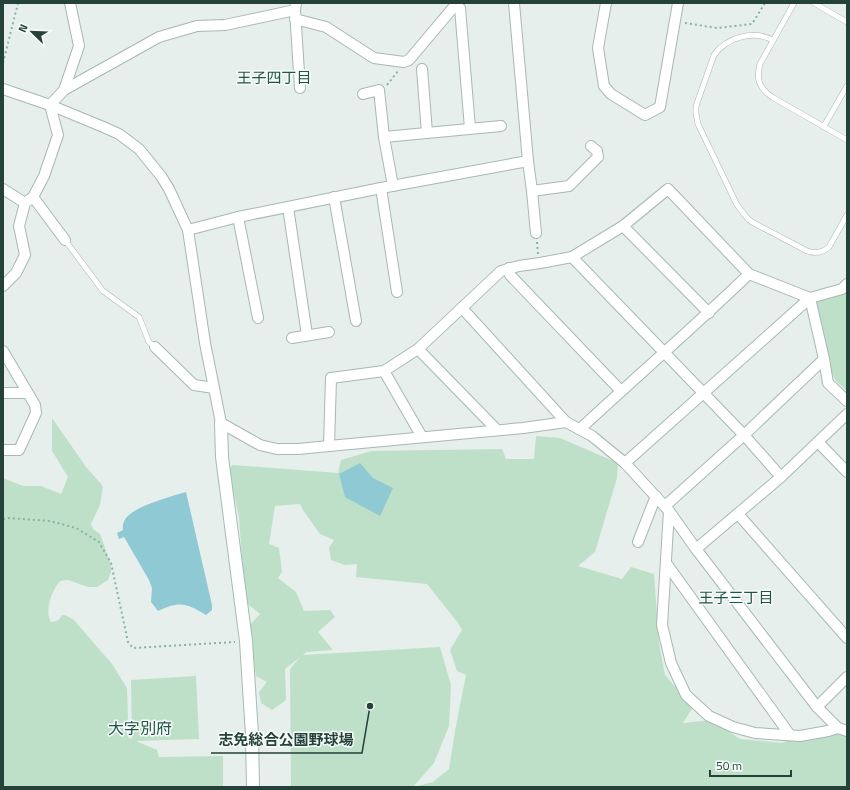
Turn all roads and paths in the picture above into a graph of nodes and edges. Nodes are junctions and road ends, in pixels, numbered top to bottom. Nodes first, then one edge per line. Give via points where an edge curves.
1 (18, 3) edge
2 (70, 3) edge
3 (514, 3) edge
4 (606, 3) edge
5 (678, 3) edge
6 (765, 3) edge
7 (794, 3) edge
8 (814, 3) edge
9 (456, 4) edge
10 (295, 11) edge
11 (676, 22) junction
12 (847, 22) edge
13 (773, 40) junction
14 (404, 62) junction
15 (3, 63) edge
16 (422, 68) dead end
17 (847, 86) edge
18 (300, 88) dead end
19 (3, 89) edge
20 (64, 90) junction
21 (379, 92) junction
22 (363, 94) dead end
23 (50, 105) junction
24 (501, 126) dead end
25 (824, 126) junction
26 (470, 128) junction
27 (427, 132) junction
28 (384, 136) junction
29 (847, 140) edge
30 (591, 146) dead end
31 (528, 161) junction
32 (393, 186) junction
33 (381, 188) junction
34 (3, 189) edge
35 (532, 191) junction
36 (334, 198) junction
37 (29, 200) junction
38 (288, 207) junction
39 (847, 215) edge
40 (238, 217) junction
41 (623, 226) junction
42 (188, 230) junction
43 (536, 233) joint
44 (65, 240) joint
45 (572, 257) junction
46 (540, 264) junction
47 (509, 268) junction
48 (750, 274) junction
49 (847, 284) edge
50 (3, 286) edge
51 (397, 292) dead end
52 (810, 298) junction
53 (462, 308) junction
54 (709, 313) junction
55 (258, 318) dead end
56 (356, 321) dead end
57 (329, 332) dead end
58 (307, 335) junction
59 (292, 338) dead end
60 (154, 347) joint
61 (418, 349) junction
62 (3, 351) edge
63 (664, 352) junction
64 (824, 360) junction
65 (384, 371) junction
66 (214, 388) junction
67 (621, 391) junction
68 (27, 392) junction
69 (3, 393) edge
70 (704, 393) junction
71 (847, 401) edge
72 (847, 414) edge
73 (566, 422) junction
74 (221, 423) junction
75 (580, 429) junction
76 (497, 430) junction
77 (744, 435) junction
78 (422, 437) junction
79 (818, 442) junction
80 (330, 446) junction
81 (3, 450) edge
82 (625, 463) junction
83 (847, 472) edge
84 (781, 477) junction
85 (656, 496) junction
86 (667, 508) junction
87 (738, 514) junction
88 (3, 519) edge
89 (638, 542) dead end
90 (696, 549) junction
91 (666, 563) junction
92 (847, 638) edge
93 (246, 642) junction
94 (847, 677) edge
95 (816, 707) junction
96 (842, 729) edge
97 (790, 735) junction
98 (253, 787) edge

1 - 15 path
2 - 20 street via 79,46
3 - 31 street
4 - 11 street via 598,48 604,86 611,94 645,115 660,106
5 - 11 street
6 - 11 path via 752,24 717,28
7 - 13 lane
8 - 12 lane
9 - 14 street via 410,60
9 - 26 street via 460,8
10 - 14 street via 326,27 374,58
10 - 18 street
10 - 20 street via 225,25 197,26 160,37
13 - 25 lane via 758,70 761,87 772,97
13 - 39 lane via 765,36 747,36 731,41 717,51 696,106 698,124 737,205 752,222 811,252 818,252 829,247
14 - 21 path via 384,90
16 - 27 street
17 - 25 lane
19 - 23 street
20 - 23 street
21 - 22 street
21 - 28 street
23 - 37 street via 58,135 44,176
23 - 42 street via 119,134 139,149 169,189
24 - 26 street
25 - 29 lane
26 - 27 street
27 - 28 street
28 - 32 street
30 - 35 street via 597,151 598,157 569,186
31 - 32 street
31 - 35 street
32 - 33 street
33 - 36 street
33 - 51 street
34 - 37 street
35 - 43 street
36 - 38 street
36 - 56 street
37 - 44 street
37 - 50 street via 19,226 25,255 16,274
38 - 40 street
38 - 58 street
40 - 42 street
40 - 55 street
41 - 45 street
41 - 48 street via 668,190
41 - 54 street
42 - 66 street
43 - 46 path
44 - 60 lane via 103,291 139,317 149,342
45 - 46 street
45 - 63 street
46 - 47 street
47 - 53 street via 501,272
47 - 67 street via 510,275
48 - 52 street
48 - 54 street
49 - 52 street via 842,289
52 - 64 street
52 - 70 street
53 - 61 street
53 - 73 street
54 - 63 street
57 - 58 street
58 - 59 street
60 - 66 street via 194,385
61 - 65 street
61 - 76 street
62 - 68 street
63 - 67 street
63 - 70 street
64 - 71 street via 828,383
64 - 77 street
65 - 78 street
65 - 80 street via 331,378
66 - 74 street
67 - 75 street
68 - 69 street
68 - 81 street via 36,413 19,450
70 - 77 street
70 - 82 street
72 - 79 street
73 - 75 street
73 - 76 street
74 - 80 street via 260,445 277,449
74 - 93 street via 222,458
75 - 82 street
76 - 78 street
77 - 84 street
77 - 86 street
78 - 80 street
79 - 83 street
79 - 84 street
82 - 85 street
84 - 87 street
85 - 86 street
85 - 89 street
86 - 90 street
86 - 91 street
87 - 90 street
87 - 92 street
88 - 93 path via 50,521 76,528 99,542 111,563 128,642 133,648
90 - 95 street
91 - 97 street
91 - 97 street via 662,625 671,664 686,695 709,716 733,727 755,733
93 - 98 street
94 - 95 street
95 - 96 street
96 - 97 street via 800,736

